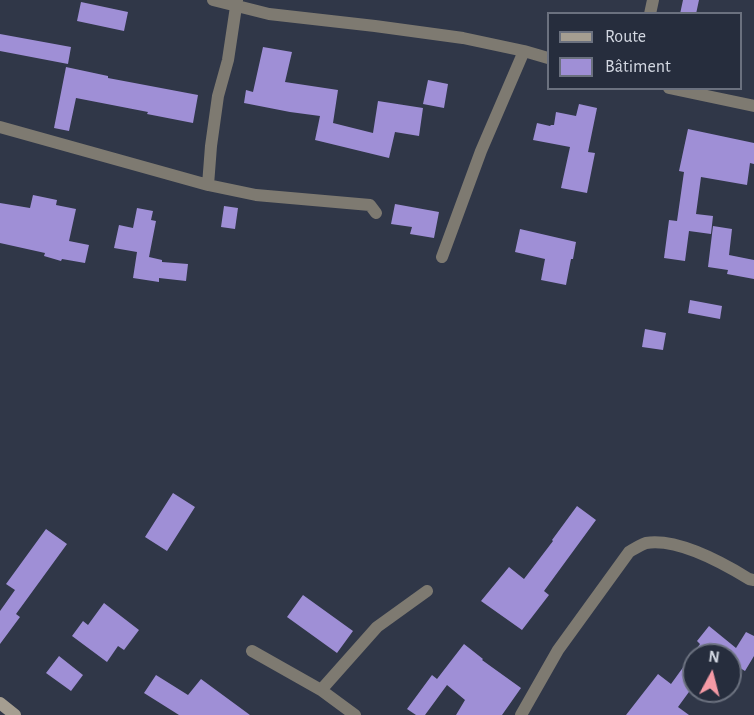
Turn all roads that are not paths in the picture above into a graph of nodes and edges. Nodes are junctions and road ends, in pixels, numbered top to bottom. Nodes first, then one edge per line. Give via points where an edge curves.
1 (213, 0) edge
2 (237, 2) edge
3 (524, 51) junction
4 (547, 57) edge
5 (678, 90) edge
6 (754, 106) edge
7 (0, 127) edge
8 (208, 185) junction
9 (376, 213) dead end
10 (442, 257) dead end
11 (754, 580) edge
12 (427, 591) dead end
13 (252, 651) dead end
14 (321, 690) junction
15 (0, 703) edge
16 (15, 715) edge
17 (355, 715) edge
18 (521, 715) edge

1 - 2 street
2 - 3 street via 269,14 452,37
2 - 8 street via 218,96
3 - 4 street
3 - 10 street
5 - 6 street
7 - 8 street
8 - 9 street via 256,195 370,205
11 - 18 street via 721,562 667,543 645,544 629,552 558,650
12 - 14 street via 377,627
13 - 14 street
14 - 17 street
15 - 16 street

